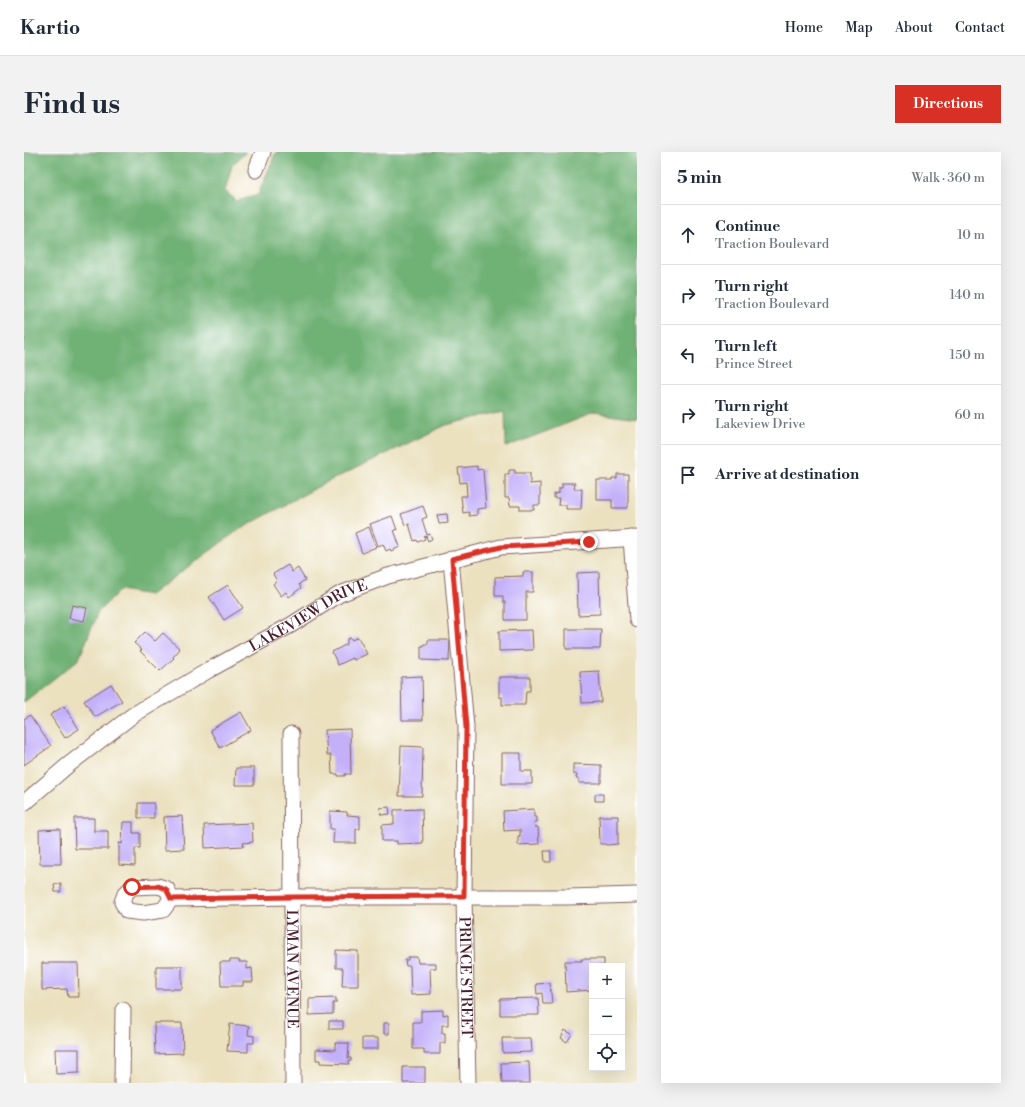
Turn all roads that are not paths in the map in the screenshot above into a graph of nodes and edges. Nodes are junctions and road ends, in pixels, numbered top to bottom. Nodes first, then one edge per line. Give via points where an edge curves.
1 (263, 152) edge
2 (256, 170) dead end
3 (634, 538) edge
4 (452, 559) junction
5 (637, 620) edge
6 (291, 734) dead end
7 (24, 803) edge
8 (637, 895) edge
9 (464, 896) junction
10 (293, 897) junction
11 (171, 899) dead end
12 (123, 1010) dead end
13 (122, 1083) edge
14 (293, 1083) edge
15 (468, 1083) edge

1 - 2 street
3 - 4 street, LAKEVIEW DRIVE via 501,547
3 - 5 street
4 - 7 street, LAKEVIEW DRIVE via 388,576 340,594 291,626 133,715
4 - 9 street, PRINCE STREET via 466,727
6 - 10 street, LYMAN AVENUE
8 - 9 street
9 - 10 street
9 - 15 street, PRINCE STREET
10 - 11 street
10 - 14 street, LYMAN AVENUE
12 - 13 street

